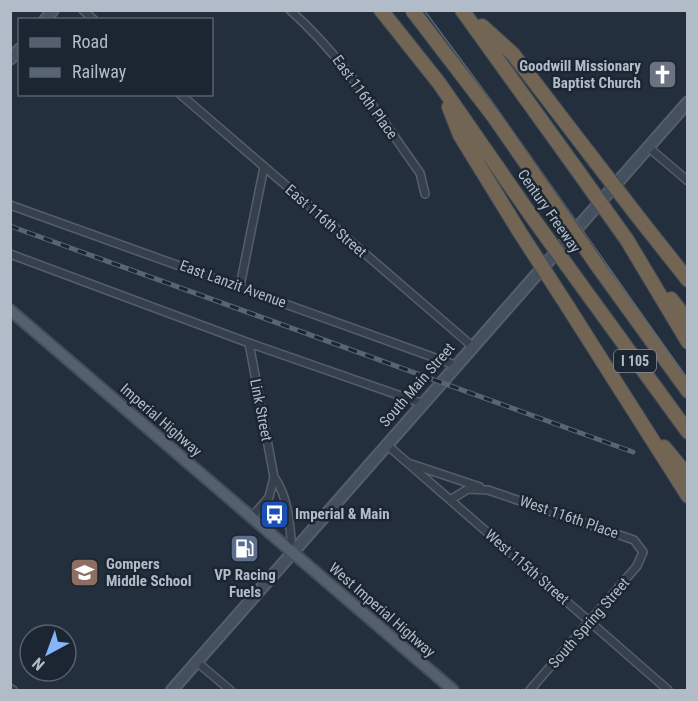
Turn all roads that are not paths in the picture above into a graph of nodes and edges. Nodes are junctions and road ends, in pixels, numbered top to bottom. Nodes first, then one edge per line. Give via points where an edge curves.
1 (290, 10) edge
2 (381, 10) edge
3 (412, 10) edge
4 (463, 10) edge
5 (439, 83) junction
6 (182, 96) edge
7 (687, 102) edge
8 (648, 147) junction
9 (264, 167) junction
10 (687, 181) edge
11 (425, 194) dead end
12 (10, 205) edge
13 (627, 240) junction
14 (10, 254) edge
15 (687, 279) edge
16 (240, 286) junction
17 (10, 310) edge
18 (687, 321) edge
19 (687, 342) edge
20 (249, 343) junction
21 (472, 346) junction
22 (455, 365) junction
23 (687, 391) edge
24 (421, 403) junction
25 (639, 418) junction
26 (687, 432) edge
27 (386, 444) junction
28 (408, 464) junction
29 (687, 476) edge
30 (274, 477) junction
31 (488, 490) junction
32 (687, 496) edge
33 (450, 500) junction
34 (251, 518) junction
35 (644, 552) joint
36 (292, 553) junction
37 (590, 622) junction
38 (196, 662) junction
39 (172, 690) edge
40 (230, 690) edge
41 (453, 690) edge
42 (530, 690) edge
43 (668, 690) edge

1 - 11 street, East 116th Place via 343,64 420,173
2 - 5 highway, Century Freeway / I 105
3 - 23 highway, bridge via 494,117
4 - 13 highway, bridge
4 - 15 highway, bridge via 513,54
5 - 25 highway, bridge via 460,135
5 - 26 highway, Century Freeway / I 105, bridge
6 - 9 street, East 116th Street
7 - 8 main road, South Main Street
8 - 10 street
8 - 21 main road, South Main Street
9 - 16 street
9 - 21 street, East 116th Street
12 - 16 street, East Lanzit Avenue
13 - 18 highway
13 - 19 highway
14 - 20 street
16 - 22 street, East Lanzit Avenue
17 - 34 main road, Imperial Highway
20 - 24 street
20 - 30 street, Link Street
21 - 22 main road, South Main Street
22 - 24 main road, South Main Street
24 - 27 main road, South Main Street
25 - 29 highway
25 - 32 highway
27 - 28 street, West 115th Street
27 - 36 main road, South Main Street
28 - 31 street, West 116th Place
28 - 33 street, West 115th Street
30 - 34 street via 268,496
30 - 36 street, Link Street via 282,489 290,522
31 - 33 street, West 116th Place via 468,489
31 - 35 street, West 116th Place via 634,540
33 - 37 street, West 115th Street
34 - 36 main road, Imperial Highway
35 - 37 street, South Spring Street via 637,566
36 - 38 main road, South Main Street
36 - 41 main road, West Imperial Highway
37 - 42 street, South Spring Street
37 - 43 street, West 115th Street
38 - 39 main road, South Main Street
38 - 40 street

